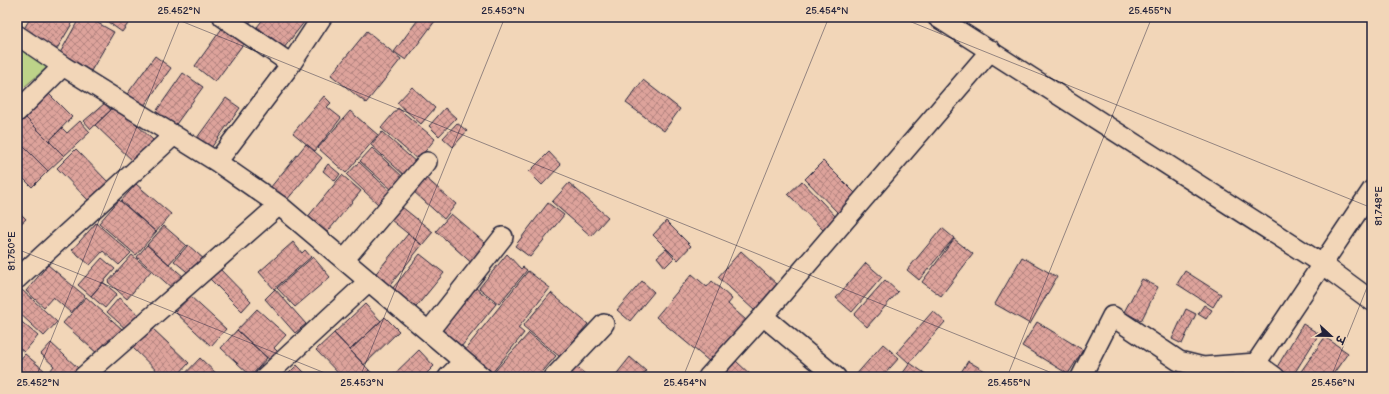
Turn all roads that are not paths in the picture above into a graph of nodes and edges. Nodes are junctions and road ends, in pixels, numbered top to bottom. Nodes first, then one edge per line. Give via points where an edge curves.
1 (223, 17) edge
2 (322, 17) edge
3 (938, 17) edge
4 (17, 34) edge
5 (991, 50) junction
6 (291, 64) junction
7 (63, 66) junction
8 (17, 112) edge
9 (173, 136) junction
10 (217, 162) junction
11 (428, 162) dead end
12 (1372, 190) edge
13 (279, 205) junction
14 (504, 237) dead end
15 (344, 260) junction
16 (1322, 264) junction
17 (17, 279) edge
18 (369, 281) junction
19 (1372, 301) edge
20 (763, 316) junction
21 (604, 324) dead end
22 (429, 332) junction
23 (463, 362) junction
24 (1256, 363) junction
25 (83, 377) edge
26 (265, 377) edge
27 (448, 377) edge
28 (482, 377) edge
29 (554, 377) edge
30 (708, 377) edge
31 (836, 377) edge
32 (1081, 377) edge
33 (1275, 377) edge

1 - 6 street
2 - 6 street
3 - 5 street
4 - 7 street
5 - 16 street
5 - 20 street
6 - 10 street
7 - 8 street
7 - 9 street
9 - 10 street
9 - 17 street
10 - 13 street
11 - 15 street
12 - 16 street
13 - 15 street
13 - 25 street
14 - 22 street
15 - 18 street
16 - 19 street
16 - 24 street
18 - 22 street
18 - 26 street
20 - 30 street
20 - 31 street
21 - 29 street
22 - 23 street
23 - 27 street
23 - 28 street
24 - 32 street via 1203,368 1179,360 1112,316
24 - 33 street

